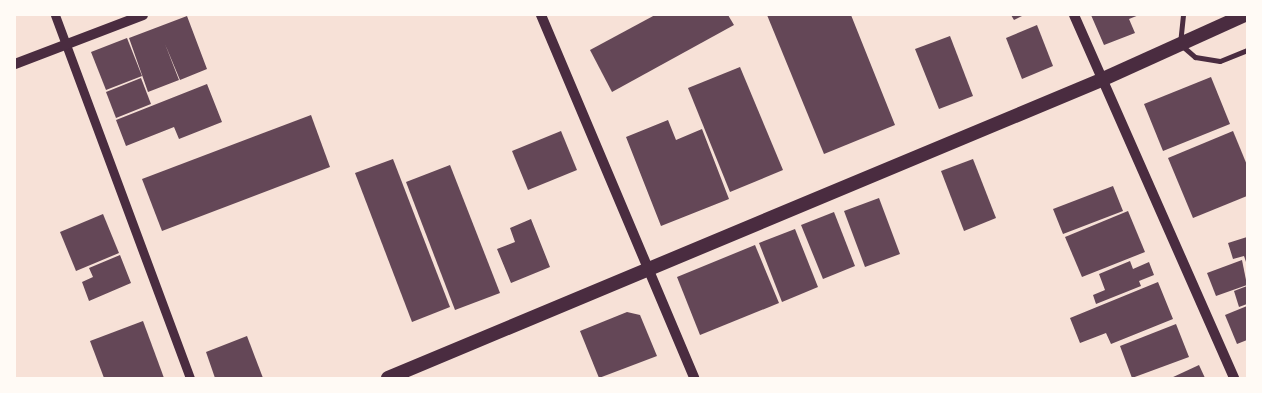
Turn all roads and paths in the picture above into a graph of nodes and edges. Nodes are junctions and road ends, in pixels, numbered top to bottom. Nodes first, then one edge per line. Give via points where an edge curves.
1 (55, 15) edge
2 (143, 15) edge
3 (541, 15) edge
4 (1074, 15) edge
5 (1183, 15) edge
6 (1245, 15) edge
7 (1180, 44) junction
8 (66, 45) junction
9 (1247, 50) edge
10 (15, 64) edge
11 (1101, 80) junction
12 (649, 268) junction
13 (190, 378) edge
14 (388, 378) edge
15 (694, 378) edge
16 (1234, 378) edge

1 - 8 street
2 - 8 main road
3 - 12 main road
4 - 11 main road
5 - 7 street
6 - 7 highway
7 - 9 street via 1195,57 1220,61
7 - 11 highway
8 - 10 main road
8 - 13 street
11 - 12 highway
11 - 16 main road
12 - 14 highway
12 - 15 main road

